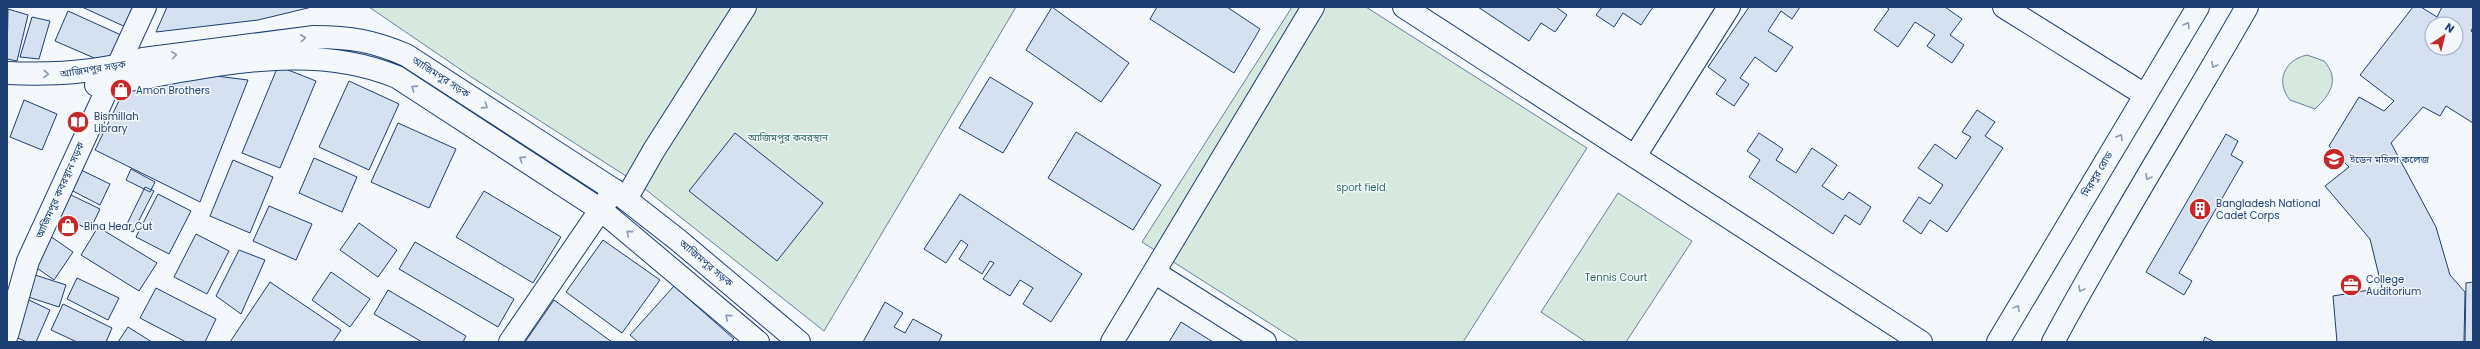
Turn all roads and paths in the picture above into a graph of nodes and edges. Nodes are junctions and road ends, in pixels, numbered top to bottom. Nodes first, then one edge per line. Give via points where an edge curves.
1 (144, 7) edge
2 (745, 7) edge
3 (1314, 7) edge
4 (1404, 7) edge
5 (1729, 7) edge
6 (2004, 7) edge
7 (2198, 7) edge
8 (2247, 7) edge
9 (7, 73) edge
10 (114, 75) junction
11 (7, 88) edge
12 (2145, 95) junction
13 (1634, 156) junction
14 (620, 195) junction
15 (601, 210) junction
16 (1154, 272) junction
17 (7, 335) edge
18 (510, 342) edge
19 (758, 342) edge
20 (799, 342) edge
21 (1112, 342) edge
22 (1266, 342) edge
23 (1921, 342) edge
24 (1998, 342) edge
25 (2053, 342) edge

1 - 10 main road, আজিমপুর কবরস্থান সড়ক
2 - 14 main road via 654,150
3 - 16 main road
4 - 13 main road
5 - 13 main road
6 - 12 main road
12 -> 7 main road, মিরপুর রোড
8 -> 25 main road via 2169,143 2089,274
9 -> 10 main road, আজিমপুর সড়ক
10 - 11 main road, আজিমপুর সড়ক via 55,90
10 -> 14 main road, আজিমপুর সড়ক via 143,59 314,37 342,37 376,42 406,55
15 -> 10 main road, আজিমপুর সড়ক via 397,77 373,67 279,57
10 - 17 main road, আজিমপুর কবরস্থান সড়ক via 28,261
24 -> 12 main road, মিরপুর রোড
13 - 23 main road
14 - 15 main road
14 - 20 main road, আজিমপুর সড়ক via 678,240
15 - 18 main road
19 -> 15 main road, আজিমপুর সড়ক
16 - 21 main road
16 - 22 main road

